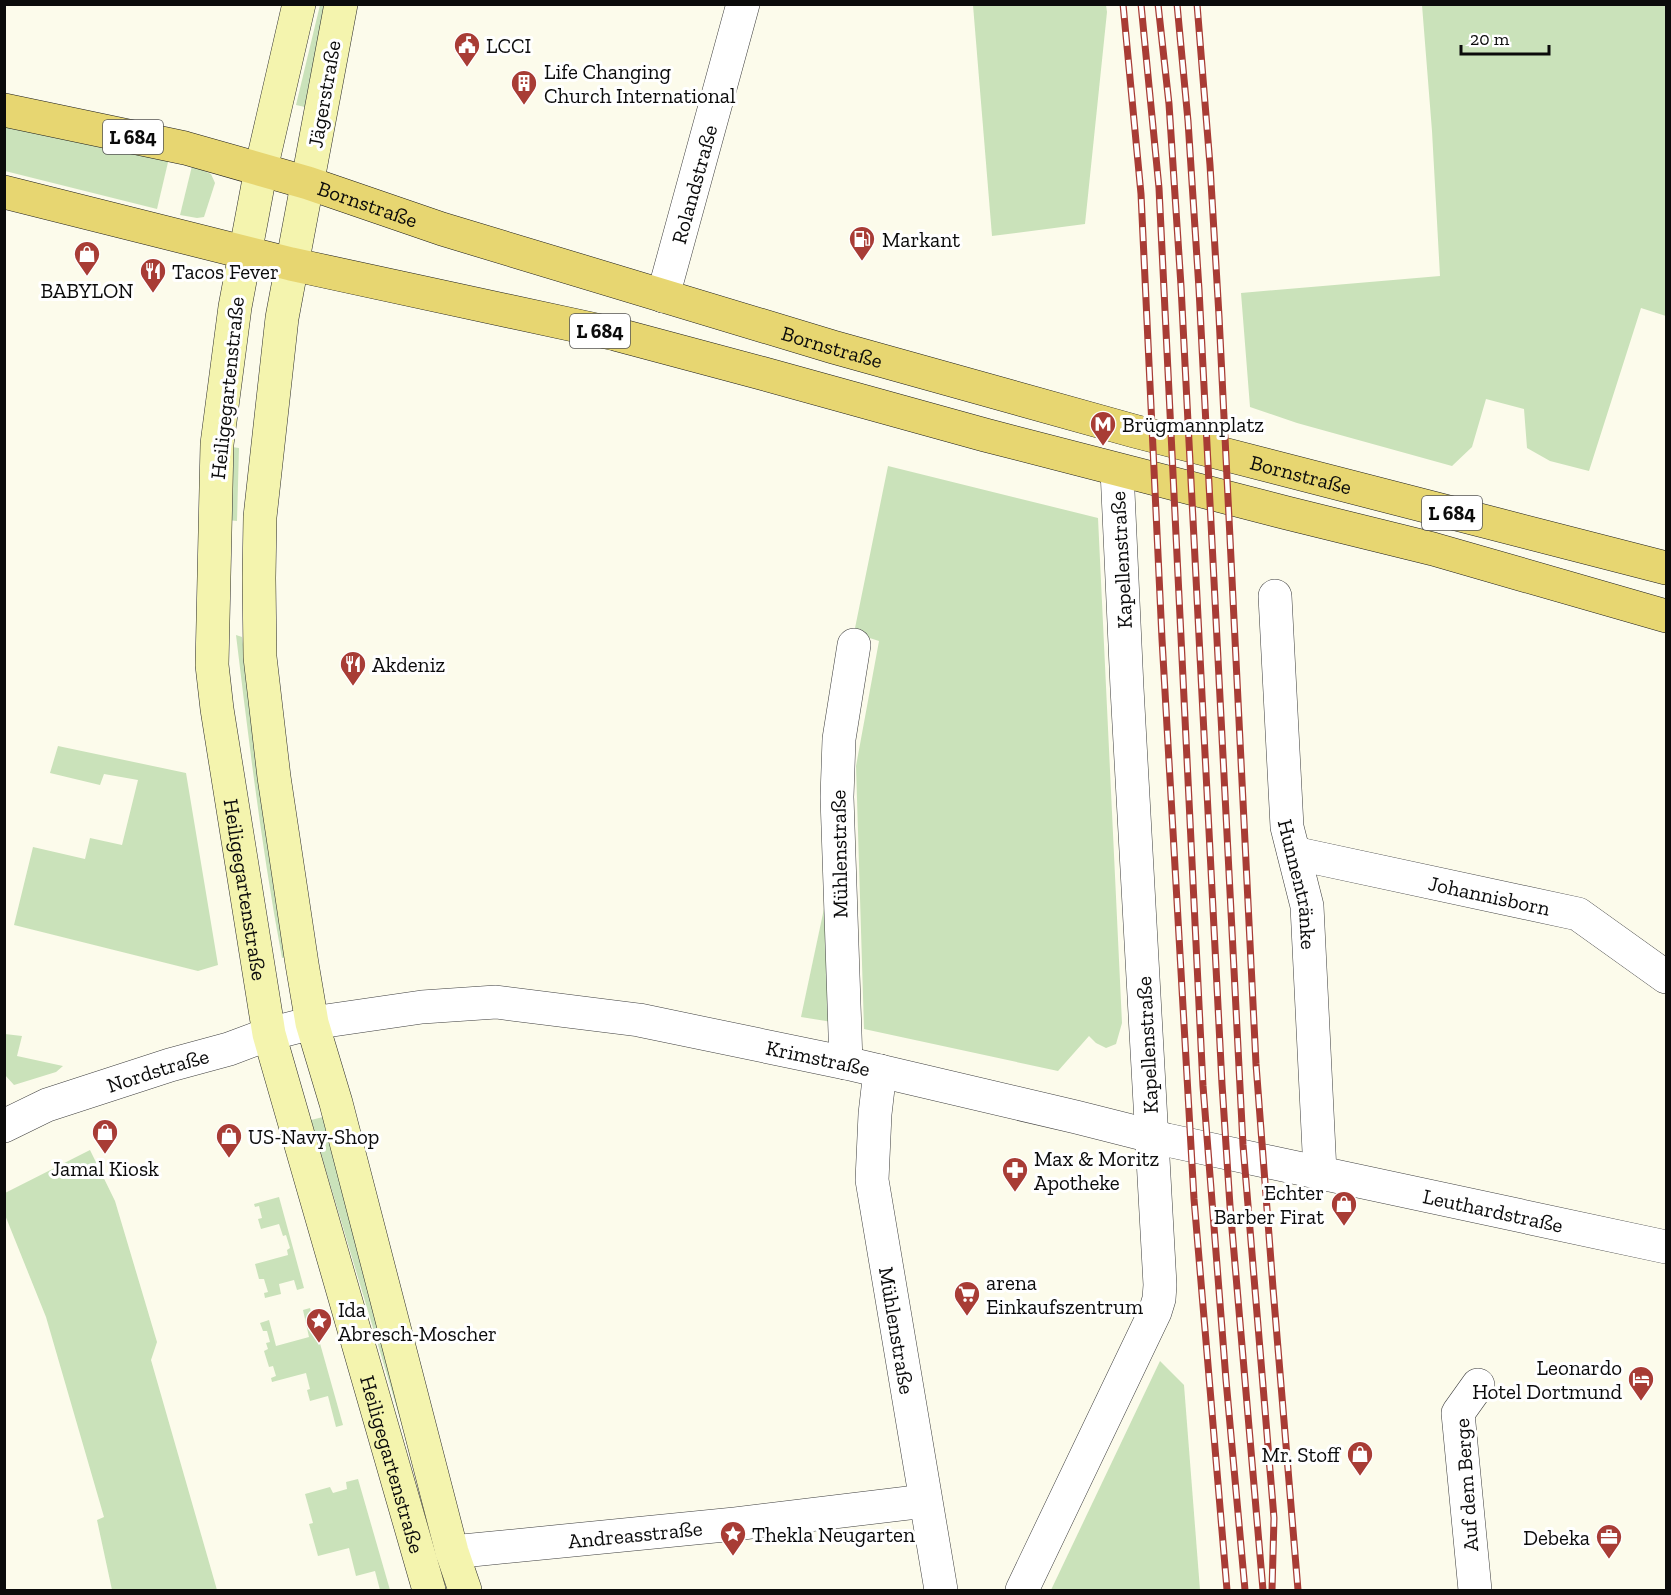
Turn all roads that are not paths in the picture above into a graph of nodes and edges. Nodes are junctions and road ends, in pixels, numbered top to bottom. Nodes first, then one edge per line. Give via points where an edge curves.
1 (299, 4) edge
2 (341, 4) edge
3 (743, 4) edge
4 (4, 110) edge
5 (261, 169) junction
6 (308, 183) junction
7 (4, 192) edge
8 (246, 253) junction
9 (291, 264) junction
10 (663, 296) junction
11 (1117, 470) junction
12 (1666, 568) edge
13 (1275, 596) dead end
14 (1666, 616) edge
15 (854, 645) dead end
16 (1294, 853) junction
17 (1666, 978) edge
18 (312, 1023) junction
19 (269, 1034) junction
20 (846, 1064) junction
21 (880, 1071) junction
22 (4, 1126) edge
23 (1152, 1136) junction
24 (1320, 1172) junction
25 (1666, 1247) edge
26 (1478, 1385) dead end
27 (925, 1501) junction
28 (452, 1552) junction
29 (429, 1590) edge
30 (465, 1590) edge
31 (941, 1590) edge
32 (1022, 1590) edge
33 (1475, 1590) edge

1 - 5 main road, Jägerstraße
2 - 6 main road, Jägerstraße
3 - 10 street, Rolandstraße
4 - 5 main road, Bornstraße / L 684 via 185,148
5 - 6 main road, Bornstraße / L 684
5 - 8 main road, Heiligegartenstraße
6 - 9 main road, Heiligegartenstraße
6 - 10 main road, Bornstraße / L 684 via 442,229
7 - 8 main road, Bornstraße / L 684
8 - 9 main road, Bornstraße / L 684
8 - 19 main road, Heiligegartenstraße via 217,444 212,665
9 - 11 main road, Bornstraße / L 684 via 615,334
9 - 18 main road, Heiligegartenstraße via 260,517 260,657 274,777
10 - 12 main road, Bornstraße / L 684 via 1134,431
11 - 14 main road, Bornstraße / L 684 via 1433,549
11 - 23 street, Kapellenstraße
13 - 16 street, Hunnentränke via 1287,827
15 - 20 street, Mühlenstraße via 839,739 837,797
16 - 17 street, Johannisborn via 1578,914
16 - 24 street, Hunnentränke via 1306,906
18 - 19 street, Nordstraße
18 - 20 street, Krimstraße via 422,1007 496,1002 639,1020
18 - 28 main road, Heiligegartenstraße
19 - 22 street, Nordstraße via 47,1105
19 - 29 main road, Heiligegartenstraße
20 - 21 street, Krimstraße
21 - 23 street, Krimstraße
21 - 27 street, Mühlenstraße via 872,1180
23 - 24 street, Krimstraße
23 - 32 street, Kapellenstraße via 1159,1299
24 - 25 street, Leuthardstraße
26 - 33 street, Auf dem Berge via 1458,1413
27 - 28 street, Andreasstraße
27 - 31 street, Mühlenstraße
28 - 30 main road, Heiligegartenstraße

